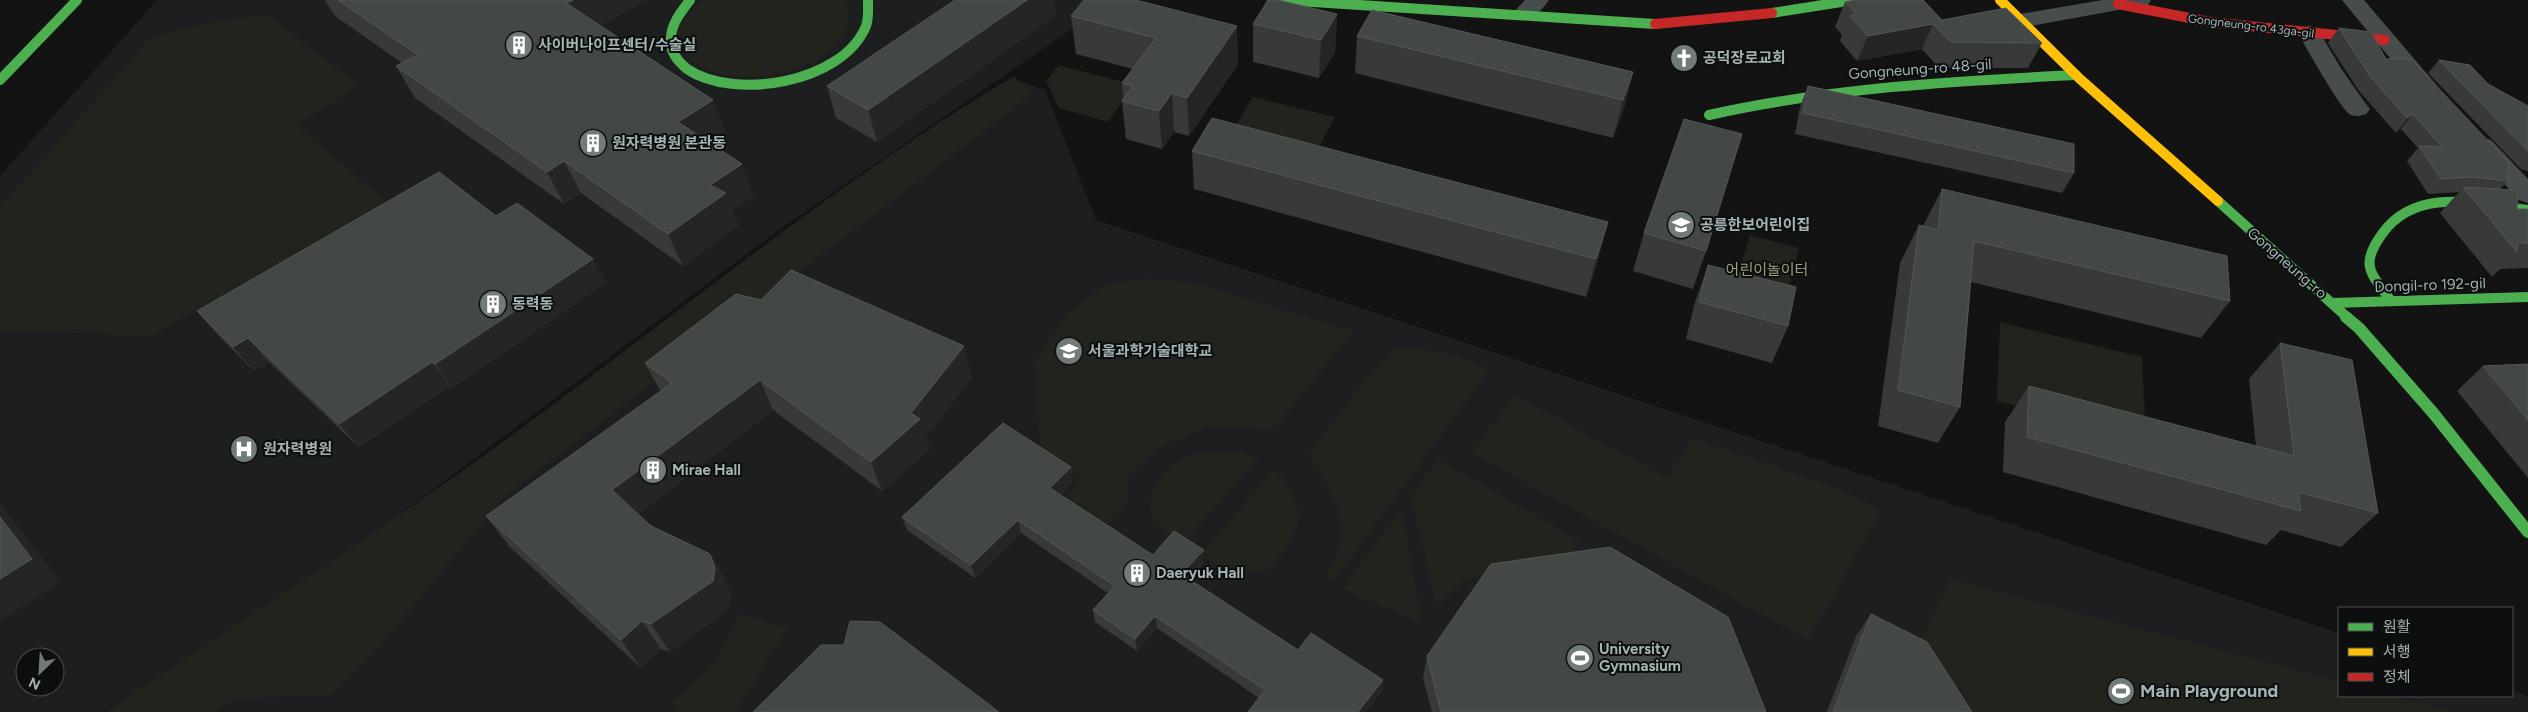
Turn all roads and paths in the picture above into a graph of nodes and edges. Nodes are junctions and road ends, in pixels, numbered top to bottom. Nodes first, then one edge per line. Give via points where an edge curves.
1 (76, 0) edge
2 (690, 0) edge
3 (868, 0) edge
4 (1282, 0) edge
5 (1854, 0) edge
6 (2000, 0) edge
7 (2140, 0) edge
8 (2353, 0) edge
9 (2118, 4) junction
10 (1531, 7) edge
11 (2020, 21) junction
12 (2309, 33) junction
13 (2385, 40) junction
14 (2076, 75) junction
15 (0, 80) edge
16 (2438, 100) edge
17 (2358, 109) dead end
18 (1709, 115) dead end
19 (2470, 133) edge
20 (2528, 194) edge
21 (2528, 210) edge
22 (2528, 297) edge
23 (2391, 301) junction
24 (2333, 303) junction
25 (2528, 532) edge

1 - 15 street
2 - 3 street via 675,18 668,38 673,56 688,71 712,82 738,85 794,79 842,56 858,41 867,24
4 - 10 street via 1332,5
5 - 10 street via 1790,11 1660,24
6 - 11 street, Gongneung-ro
7 - 9 street
8 - 13 street
9 - 11 street
9 - 12 street, Gongneung-ro 43ga-gil via 2210,22
11 - 14 street, Gongneung-ro
12 - 13 street, Gongneung-ro 43ga-gil
12 - 17 street
13 - 16 street
14 - 18 street, Gongneung-ro 48-gil via 1877,84 1757,101
14 - 24 street, Gongneung-ro
19 - 20 street
21 - 23 street via 2445,203 2416,207 2402,213 2369,254 2371,273
22 - 23 street, Dongil-ro 192-gil
23 - 24 street, Dongil-ro 192-gil
24 - 25 street, Gongneung-ro via 2392,366

